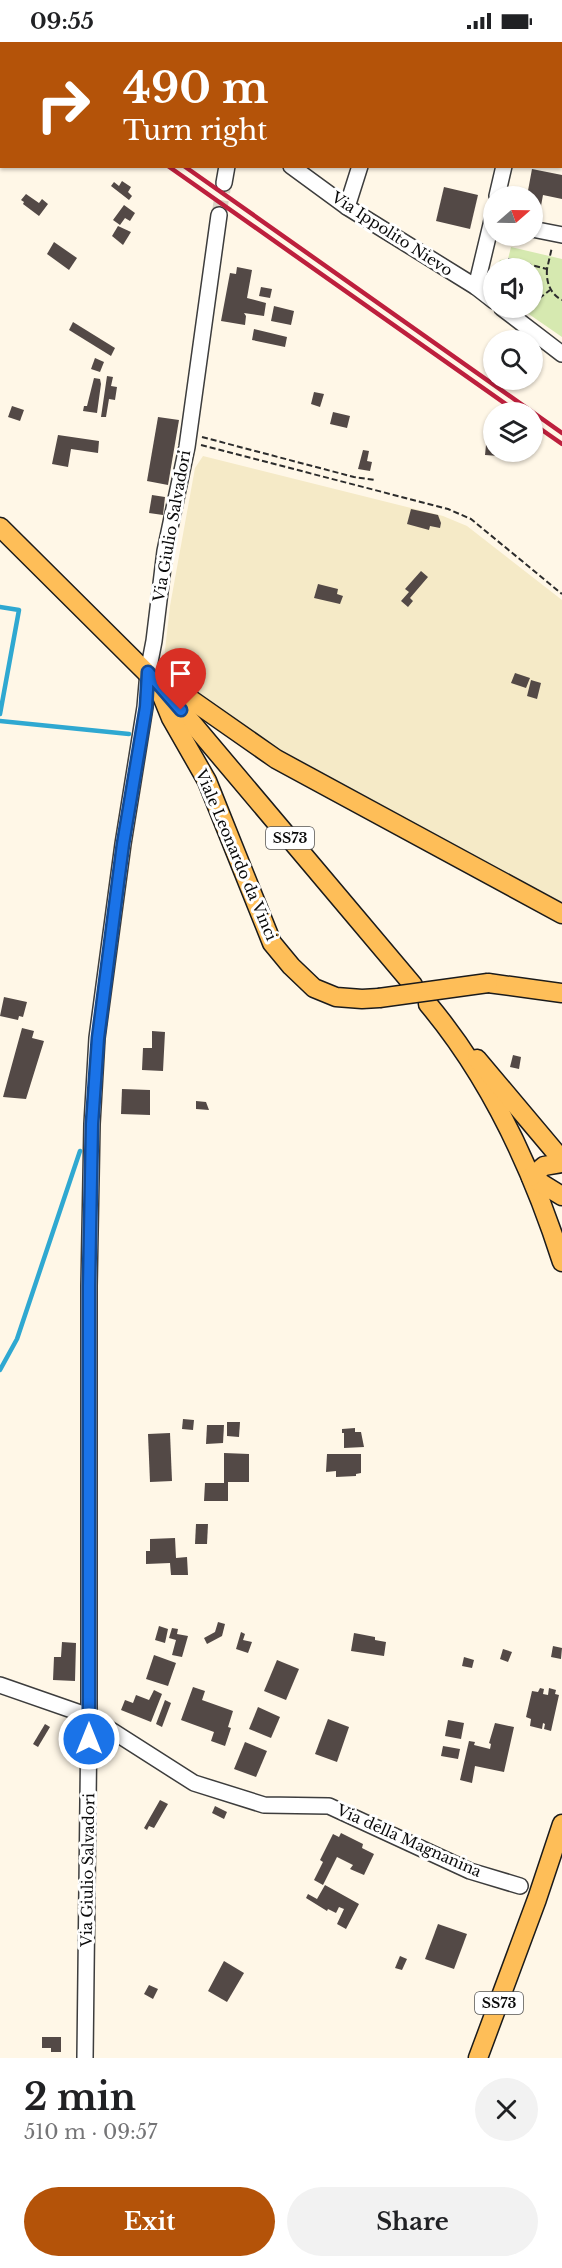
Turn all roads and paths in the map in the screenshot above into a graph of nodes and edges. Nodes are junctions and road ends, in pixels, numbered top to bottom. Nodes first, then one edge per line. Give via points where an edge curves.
1 (227, 168) edge
2 (294, 168) edge
3 (359, 168) edge
4 (504, 168) edge
5 (225, 183) tunnel mouth
6 (499, 186) edge
7 (347, 207) junction
8 (219, 215) tunnel mouth
9 (543, 231) edge
10 (559, 234) edge
11 (486, 246) edge
12 (543, 268) edge
13 (547, 269) junction
14 (476, 287) junction
15 (550, 290) junction
16 (483, 292) edge
17 (543, 295) edge
18 (562, 300) edge
19 (515, 318) edge
20 (562, 354) edge
21 (187, 438) junction
22 (375, 480) dead end
23 (0, 527) edge
24 (562, 594) edge
25 (157, 682) junction
26 (562, 914) edge
27 (413, 985) dead end
28 (562, 993) edge
29 (428, 1004) dead end
30 (448, 1027) junction
31 (562, 1162) edge
32 (531, 1177) junction
33 (562, 1196) edge
34 (562, 1263) edge
35 (0, 1686) edge
36 (89, 1716) junction
37 (562, 1824) edge
38 (562, 1854) edge
39 (520, 1886) dead end
40 (537, 1899) junction
41 (86, 2058) edge
42 (478, 2058) edge

1 - 5 street
2 - 7 street, Via Ippolito Nievo
3 - 7 street
4 - 6 street
7 - 14 street, Via Ippolito Nievo
8 - 21 street, Via Giulio Salvadori
9 - 10 street
10 - 13 path
11 - 14 street
12 - 13 path
13 - 15 path
14 - 16 street, Via Ippolito Nievo
15 - 17 path
15 - 18 path
19 - 20 street
21 - 22 path
21 - 24 path via 448,509 471,519
21 - 25 street, Via Giulio Salvadori via 165,551 154,640
23 - 25 main road, SS73
25 - 26 main road via 193,701 276,759
25 - 27 main road, SS73
25 - 28 main road, Viale Leonardo da Vinci, bridge via 171,718 207,781 272,943 315,988 336,997 362,999 488,983
25 - 36 street, Via Giulio Salvadori via 146,707 123,844 98,1038 92,1124
29 - 30 main road
30 - 31 main road via 495,1078
30 - 32 main road via 502,1117
31 - 32 main road via 544,1166
32 - 33 main road
32 - 34 main road
35 - 36 street, Via della Magnanina
36 - 39 street, Via della Magnanina via 194,1783 264,1805 329,1806 470,1871
36 - 41 street, Via Giulio Salvadori
37 - 40 main road, SS73
38 - 40 main road
40 - 42 main road, SS73

